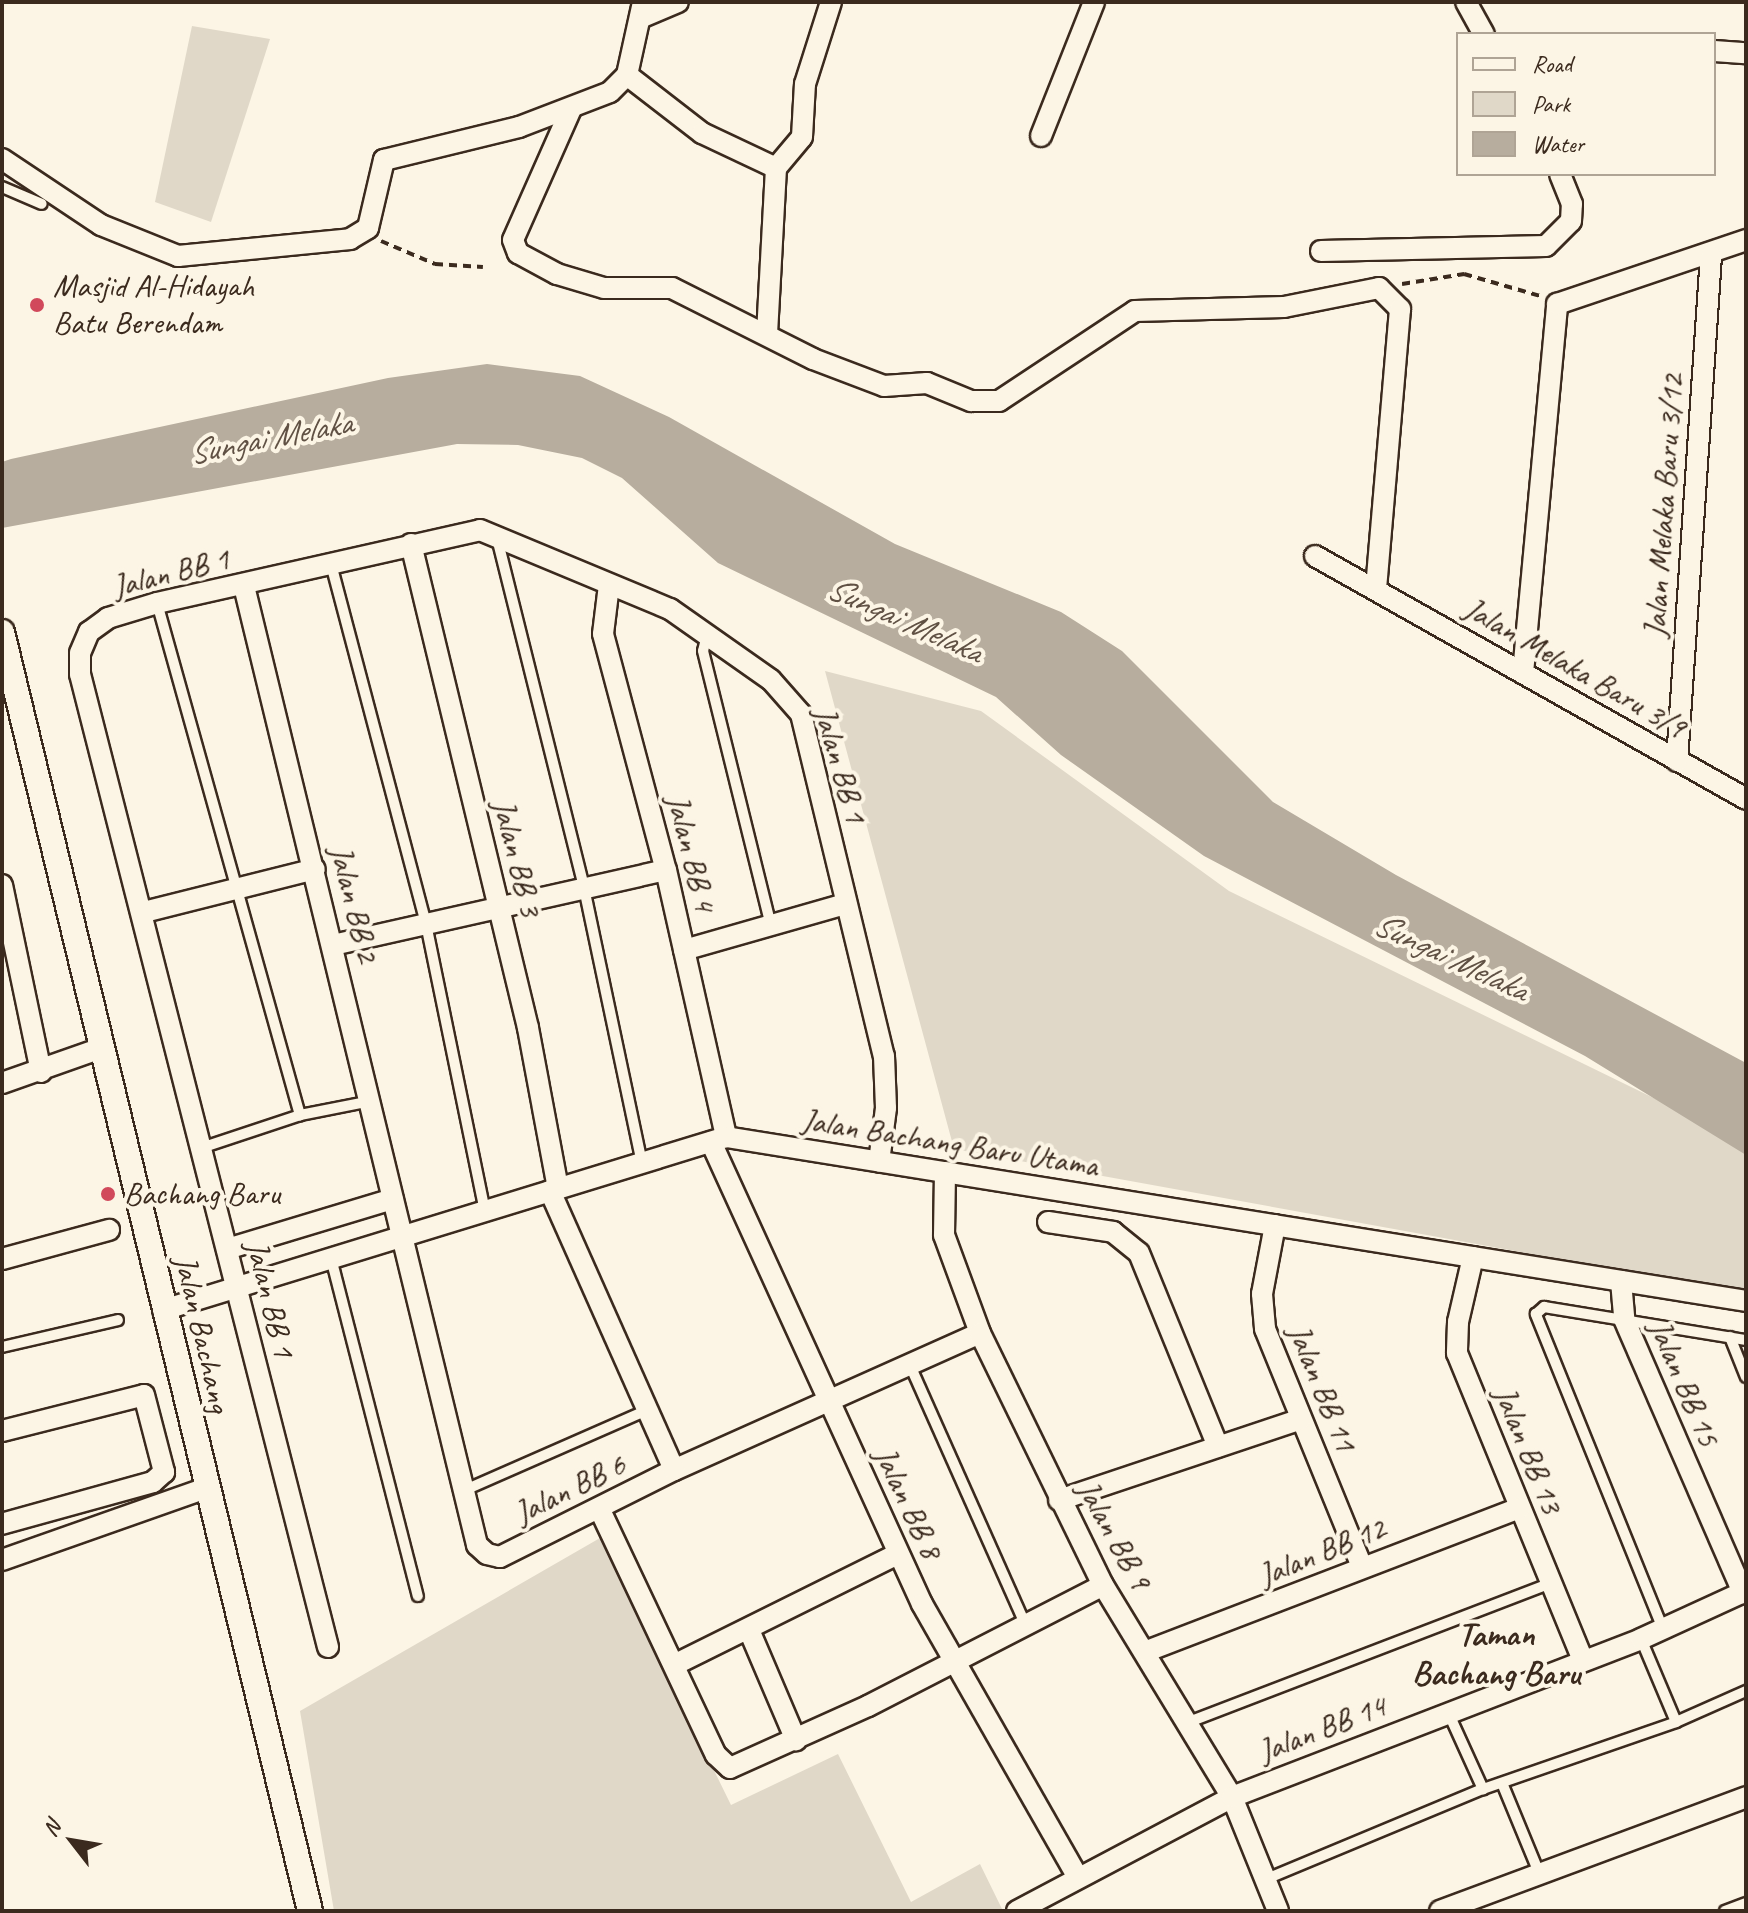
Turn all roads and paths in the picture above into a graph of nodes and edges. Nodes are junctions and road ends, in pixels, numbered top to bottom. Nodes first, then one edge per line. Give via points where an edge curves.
1 (678, 2) edge
2 (831, 2) edge
3 (1094, 2) edge
4 (1466, 2) edge
5 (642, 10) edge
6 (1483, 32) edge
7 (1716, 51) edge
8 (1746, 53) edge
9 (627, 75) junction
10 (571, 109) junction
11 (1041, 136) dead end
12 (2, 159) edge
13 (776, 168) junction
14 (1561, 176) edge
15 (2, 187) edge
16 (42, 204) dead end
17 (364, 233) junction
18 (1746, 240) edge
19 (1321, 251) dead end
20 (1711, 256) junction
21 (483, 267) dead end
22 (1379, 288) junction
23 (1557, 304) junction
24 (767, 333) junction
25 (496, 534) junction
26 (411, 544) junction
27 (1315, 556) dead end
28 (331, 564) junction
29 (609, 585) junction
30 (244, 586) junction
31 (1376, 588) junction
32 (157, 603) junction
33 (2, 632) edge
34 (707, 635) junction
35 (1523, 673) junction
36 (1677, 761) junction
37 (1746, 799) edge
38 (315, 869) junction
39 (666, 870) junction
40 (2, 885) edge
41 (584, 888) junction
42 (235, 889) junction
43 (846, 904) junction
44 (499, 908) junction
45 (144, 912) junction
46 (426, 924) junction
47 (771, 926) junction
48 (333, 945) junction
49 (684, 950) junction
50 (104, 1047) junction
51 (41, 1072) junction
52 (2, 1083) edge
53 (371, 1101) junction
54 (300, 1115) junction
55 (718, 1140) junction
56 (201, 1148) junction
57 (879, 1162) junction
58 (642, 1163) junction
59 (945, 1172) junction
60 (554, 1190) junction
61 (393, 1199) junction
62 (485, 1211) junction
63 (1048, 1222) dead end
64 (1275, 1225) junction
65 (109, 1230) dead end
66 (402, 1236) junction
67 (227, 1249) junction
68 (1473, 1257) junction
69 (331, 1258) junction
70 (2, 1259) edge
71 (1621, 1281) junction
72 (235, 1288) junction
73 (1746, 1301) edge
74 (163, 1310) junction
75 (1624, 1319) junction
76 (118, 1320) dead end
77 (980, 1333) junction
78 (1730, 1337) junction
79 (1746, 1340) edge
80 (2, 1347) edge
81 (909, 1363) junction
82 (1746, 1377) edge
83 (826, 1400) junction
84 (647, 1410) junction
85 (1301, 1419) junction
86 (2, 1431) edge
87 (1218, 1447) junction
88 (674, 1470) junction
89 (206, 1488) junction
90 (465, 1490) junction
91 (1059, 1500) junction
92 (1519, 1508) junction
93 (600, 1510) junction
94 (2, 1524) edge
95 (898, 1554) junction
96 (2, 1560) edge
97 (1362, 1567) junction
98 (1549, 1584) junction
99 (1103, 1585) junction
100 (1744, 1592) edge
101 (418, 1596) dead end
102 (1025, 1623) junction
103 (1663, 1629) junction
104 (749, 1630) junction
105 (1641, 1639) junction
106 (328, 1647) dead end
107 (1147, 1651) junction
108 (1583, 1660) junction
109 (952, 1662) junction
110 (676, 1664) junction
111 (1746, 1691) edge
112 (1448, 1712) junction
113 (1189, 1722) junction
114 (1676, 1722) junction
115 (796, 1740) junction
116 (1502, 1783) junction
117 (1483, 1789) junction
118 (1232, 1797) junction
119 (1746, 1797) edge
120 (1540, 1875) junction
121 (1078, 1877) junction
122 (1264, 1880) junction
123 (1746, 1903) edge
124 (310, 1911) edge
125 (1017, 1911) edge
126 (1278, 1911) edge
127 (1440, 1911) edge
128 (1725, 1911) edge

1 - 5 street
2 - 13 street via 805,84 802,137
3 - 11 street
4 - 6 street
5 - 9 street
7 - 8 street
9 - 10 street via 598,100
9 - 13 street via 702,133
10 - 17 street via 384,160
10 - 24 street via 513,240 518,253 557,274 604,288 672,288
12 - 17 street via 101,225 178,256 350,239
13 - 24 street
14 - 19 street via 1572,204 1571,221 1546,246
15 - 16 lane
17 - 21 path via 435,264
18 - 20 street
20 - 23 street
20 - 36 street, Jalan Melaka Baru 3/12
22 - 23 path via 1464,274 1528,290
22 - 24 street via 1284,307 1135,311 1015,393 985,404 927,383 884,386 859,379
22 - 31 street via 1400,309
23 - 35 street
25 - 26 street, Jalan BB 1 via 463,532
25 - 29 street, Jalan BB 1
25 - 41 lane
26 - 28 street, Jalan BB 1
26 - 44 street, Jalan BB 3
27 - 31 street, Jalan Melaka Baru 3/9
28 - 30 street, Jalan BB 1
28 - 46 lane
29 - 34 street, Jalan BB 1 via 670,609
29 - 39 street, Jalan BB 4 via 603,634
30 - 32 street, Jalan BB 1
30 - 38 street, Jalan BB 2
31 - 35 street, Jalan Melaka Baru 3/9
32 - 42 lane
32 - 45 street, Jalan BB 1 via 108,618 89,632 80,653 80,674
33 - 50 street, Jalan Bachang
34 - 43 street, Jalan BB 1 via 771,680 801,714
34 - 47 lane via 703,651
35 - 36 street, Jalan Melaka Baru 3/9
36 - 37 street, Jalan Melaka Baru 3/9
38 - 42 street
38 - 48 street, Jalan BB 2
39 - 41 street
39 - 49 street, Jalan BB 4
40 - 51 street
41 - 44 street
41 - 58 lane
42 - 45 street
42 - 54 lane
43 - 47 street
43 - 57 street, Jalan BB 1 via 884,1056 886,1108
44 - 46 street
44 - 60 street, Jalan BB 3
45 - 56 street, Jalan BB 1
46 - 48 street
46 - 62 lane
47 - 49 street
48 - 53 street, Jalan BB 2
49 - 55 street, Jalan BB 4
50 - 51 street
50 - 74 street, Jalan Bachang
51 - 52 street
53 - 54 lane
53 - 61 street, Jalan BB 2
54 - 56 lane
55 - 57 street, Jalan Bachang Baru Utama
55 - 58 street, Jalan Bachang Baru Utama
55 - 83 street, Jalan BB 8
56 - 67 street, Jalan BB 1
57 - 59 street, Jalan Bachang Baru Utama
58 - 60 street, Jalan Bachang Baru Utama
59 - 64 street, Jalan Bachang Baru Utama
59 - 77 street, Jalan BB 9 via 944,1235
60 - 62 street, Jalan Bachang Baru Utama
60 - 84 street, Jalan BB 3
61 - 66 street, Jalan BB 2
61 - 67 street
62 - 66 street, Jalan Bachang Baru Utama
63 - 87 street via 1113,1232 1139,1253
64 - 68 street, Jalan Bachang Baru Utama
64 - 85 street, Jalan BB 11 via 1262,1312
65 - 70 street
66 - 69 street, Jalan Bachang Baru Utama
66 - 90 street, Jalan BB 6
67 - 72 street, Jalan BB 1
68 - 71 street, Jalan Bachang Baru Utama
68 - 92 street, Jalan BB 13 via 1456,1330 1457,1353
69 - 72 street, Jalan Bachang Baru Utama
69 - 101 lane
71 - 73 street, Jalan Bachang Baru Utama
71 - 75 street, Jalan BB 15
72 - 74 street, Jalan Bachang Baru Utama
72 - 106 street, Jalan BB 1
74 - 89 street, Jalan Bachang
75 - 78 lane
75 - 100 street, Jalan BB 15
75 - 103 lane via 1544,1307 1536,1321
76 - 80 lane
77 - 81 street, Jalan BB 6
77 - 91 street, Jalan BB 9
78 - 79 lane
78 - 82 lane
81 - 83 street, Jalan BB 6
81 - 102 lane
83 - 88 street, Jalan BB 6
83 - 95 street, Jalan BB 8
84 - 88 street, Jalan BB 3
84 - 90 lane
85 - 87 street
85 - 97 street, Jalan BB 11
86 - 94 street via 144,1395 164,1472 153,1482
87 - 91 street
88 - 93 street, Jalan BB 6
89 - 96 street
89 - 124 street, Jalan Bachang
90 - 93 street, Jalan BB 6 via 477,1545 500,1557
91 - 99 street, Jalan BB 9
92 - 97 street, Jalan BB 12
92 - 98 street, Jalan BB 13
93 - 110 street
95 - 104 street
95 - 109 street, Jalan BB 8
97 - 107 street, Jalan BB 12
98 - 108 street, Jalan BB 13
98 - 113 lane
99 - 102 street
99 - 107 street, Jalan BB 9
100 - 103 street, Jalan BB 14
102 - 109 street
103 - 105 street, Jalan BB 14
104 - 110 street
104 - 115 street
105 - 108 street, Jalan BB 14
105 - 114 lane
107 - 113 street, Jalan BB 9
108 - 112 street, Jalan BB 14
109 - 115 street
109 - 121 street, Jalan BB 8
110 - 115 street via 723,1763 739,1768
111 - 114 lane
112 - 117 lane
112 - 118 street, Jalan BB 14
113 - 118 street, Jalan BB 9
114 - 116 lane
116 - 117 lane
116 - 120 lane
117 - 122 lane
118 - 121 street, Jalan BB 14
118 - 122 street, Jalan BB 9
119 - 120 street
120 - 127 street
121 - 125 street, Jalan BB 14
122 - 126 street, Jalan BB 9
123 - 128 lane

